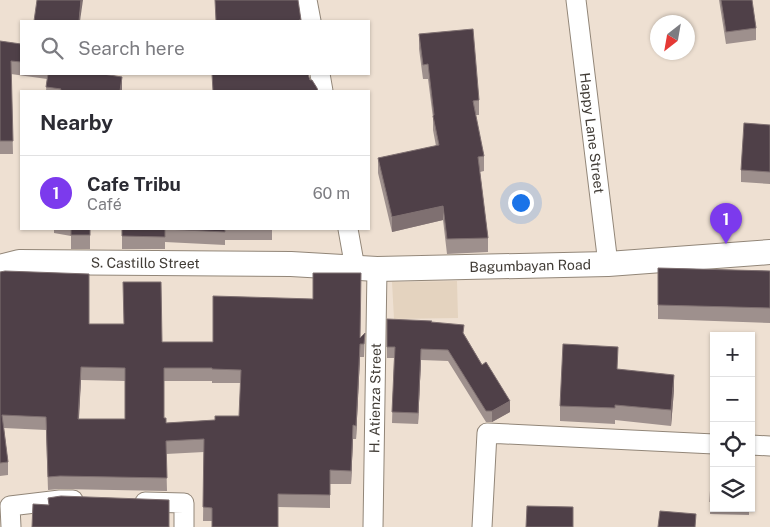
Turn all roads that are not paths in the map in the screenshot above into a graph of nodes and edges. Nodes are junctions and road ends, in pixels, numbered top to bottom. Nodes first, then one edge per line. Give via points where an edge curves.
1 (307, 0) edge
2 (576, 0) edge
3 (311, 20) edge
4 (320, 75) edge
5 (323, 90) edge
6 (348, 230) edge
7 (770, 252) edge
8 (291, 264) joint
9 (608, 264) junction
10 (0, 267) edge
11 (366, 268) junction
12 (710, 444) edge
13 (755, 445) edge
14 (770, 446) edge
15 (88, 501) edge
16 (127, 502) edge
17 (11, 527) edge
18 (184, 527) edge
19 (373, 527) edge
20 (482, 527) edge

1 - 3 street
2 - 9 street, Happy Lane Street
4 - 5 street
6 - 11 street, H. Atienza Street
7 - 9 street, Bagumbayan Road
8 - 10 street, S. Castillo Street via 19,262
8 - 11 street, Bagumbayan Road
9 - 11 street, Bagumbayan Road
11 - 19 street, H. Atienza Street
12 - 20 street via 488,433
13 - 14 street
15 - 17 street via 60,500 10,506
16 - 18 street via 184,503

